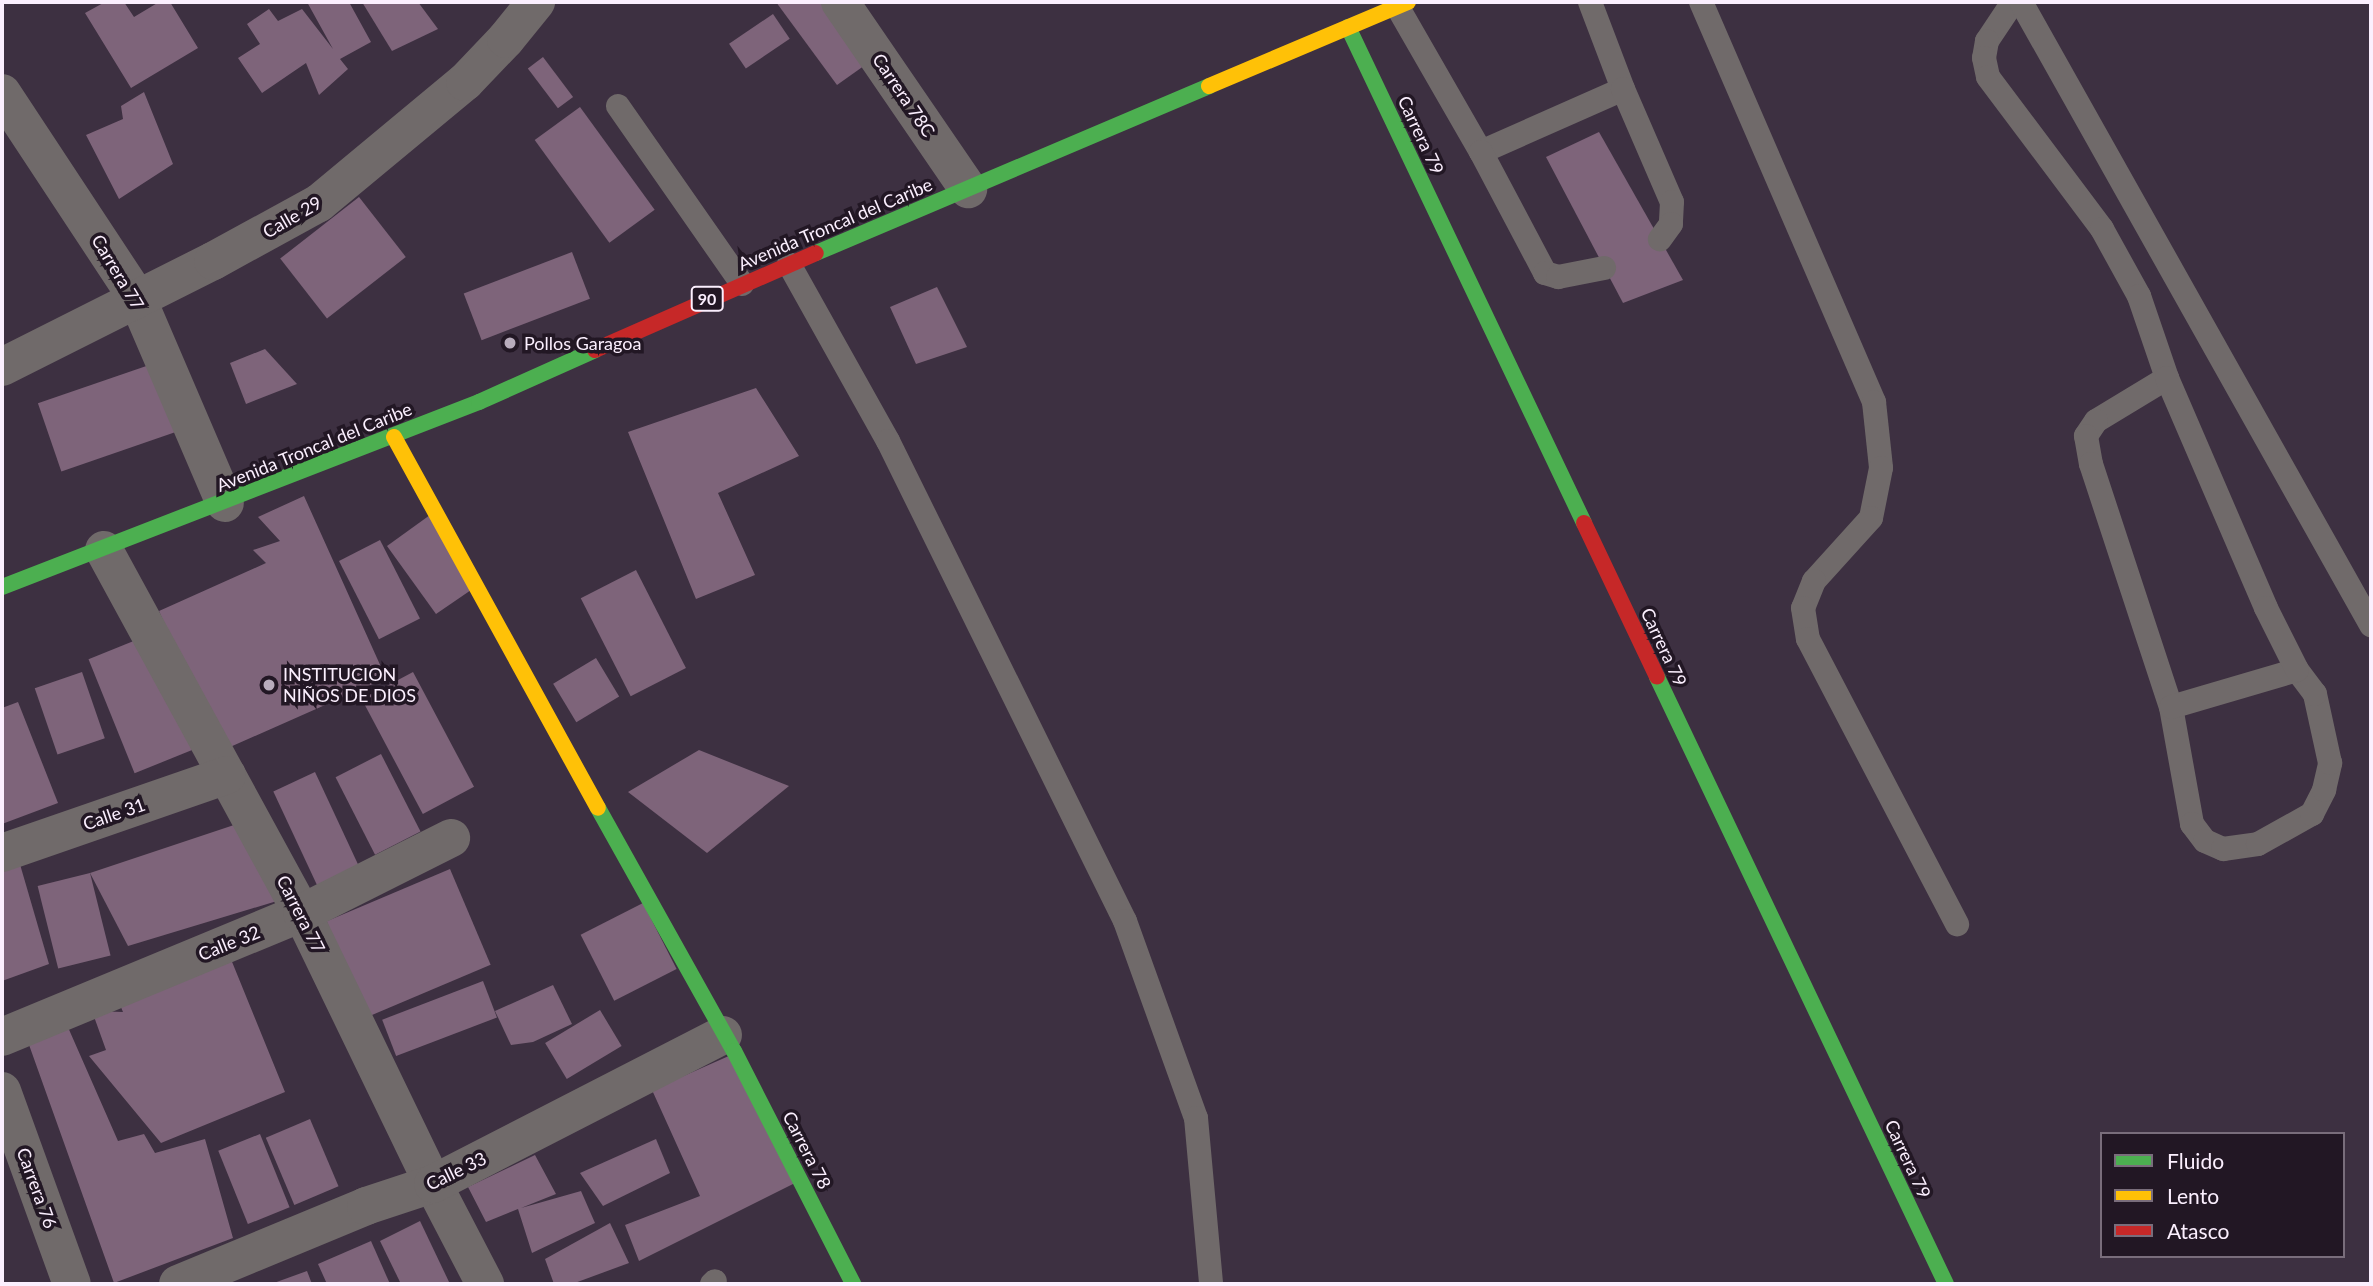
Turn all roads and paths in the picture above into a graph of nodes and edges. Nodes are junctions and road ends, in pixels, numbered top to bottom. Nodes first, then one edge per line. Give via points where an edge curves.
1 (536, 2) edge
2 (840, 2) edge
3 (1590, 2) edge
4 (1701, 2) edge
5 (2014, 2) edge
6 (2021, 2) edge
7 (1402, 4) edge
8 (1348, 27) junction
9 (1623, 89) junction
10 (2, 93) edge
11 (618, 106) dead end
12 (1481, 152) junction
13 (968, 188) junction
14 (1660, 239) dead end
15 (789, 264) junction
16 (1604, 268) dead end
17 (742, 284) junction
18 (137, 298) junction
19 (2, 367) edge
20 (2167, 378) junction
21 (394, 437) junction
22 (225, 503) junction
23 (104, 550) junction
24 (2, 587) edge
25 (2371, 625) edge
26 (2297, 670) junction
27 (2171, 707) junction
28 (227, 775) junction
29 (451, 838) dead end
30 (2, 853) edge
31 (302, 913) junction
32 (1957, 924) dead end
33 (723, 1035) junction
34 (2, 1037) edge
35 (2, 1091) edge
36 (433, 1184) junction
37 (72, 1284) edge
38 (178, 1284) edge
39 (485, 1284) edge
40 (853, 1284) edge
41 (1211, 1284) edge
42 (1946, 1284) edge

1 - 18 street, Calle 29 via 465,82 319,203
2 - 13 street, Carrera 78C
3 - 9 lane
4 - 32 lane via 1874,402 1881,468 1871,518 1814,581 1803,608 1808,639
5 - 20 lane via 1987,41 1984,58 1989,77 2102,229 2139,296
6 - 25 lane
7 - 8 main road, Avenida Troncal del Caribe / 90
7 - 12 lane
8 - 13 main road, Avenida Troncal del Caribe / 90
8 - 42 main road, Carrera 79
9 - 12 lane
9 - 14 lane via 1672,202 1671,224
10 - 18 street, Carrera 77
11 - 17 lane
12 - 16 lane via 1545,273 1558,277
13 - 15 main road, Avenida Troncal del Caribe / 90
15 - 17 main road, Avenida Troncal del Caribe / 90
15 - 41 lane via 888,441 1125,921 1196,1118
17 - 21 main road, Avenida Troncal del Caribe / 90
18 - 19 street, Calle 29
18 - 22 street, Carrera 77
20 - 26 lane
20 - 27 lane via 2095,421 2086,436 2095,477
21 - 22 main road, Avenida Troncal del Caribe / 90
21 - 33 main road, Carrera 78
22 - 23 main road, Avenida Troncal del Caribe / 90
23 - 24 main road, Avenida Troncal del Caribe / 90
23 - 28 street, Carrera 77
26 - 27 lane
26 - 27 lane via 2315,694 2330,762 2324,790 2312,814 2258,844 2223,849 2205,841 2192,824
28 - 30 street, Calle 31
28 - 31 street, Carrera 77
29 - 31 street, Calle 32
31 - 34 street, Calle 32
31 - 36 street, Carrera 77
33 - 36 street, Calle 33
33 - 40 main road, Carrera 78
35 - 37 street, Carrera 76
36 - 38 street, Calle 33 via 366,1206
36 - 39 street, Carrera 77

